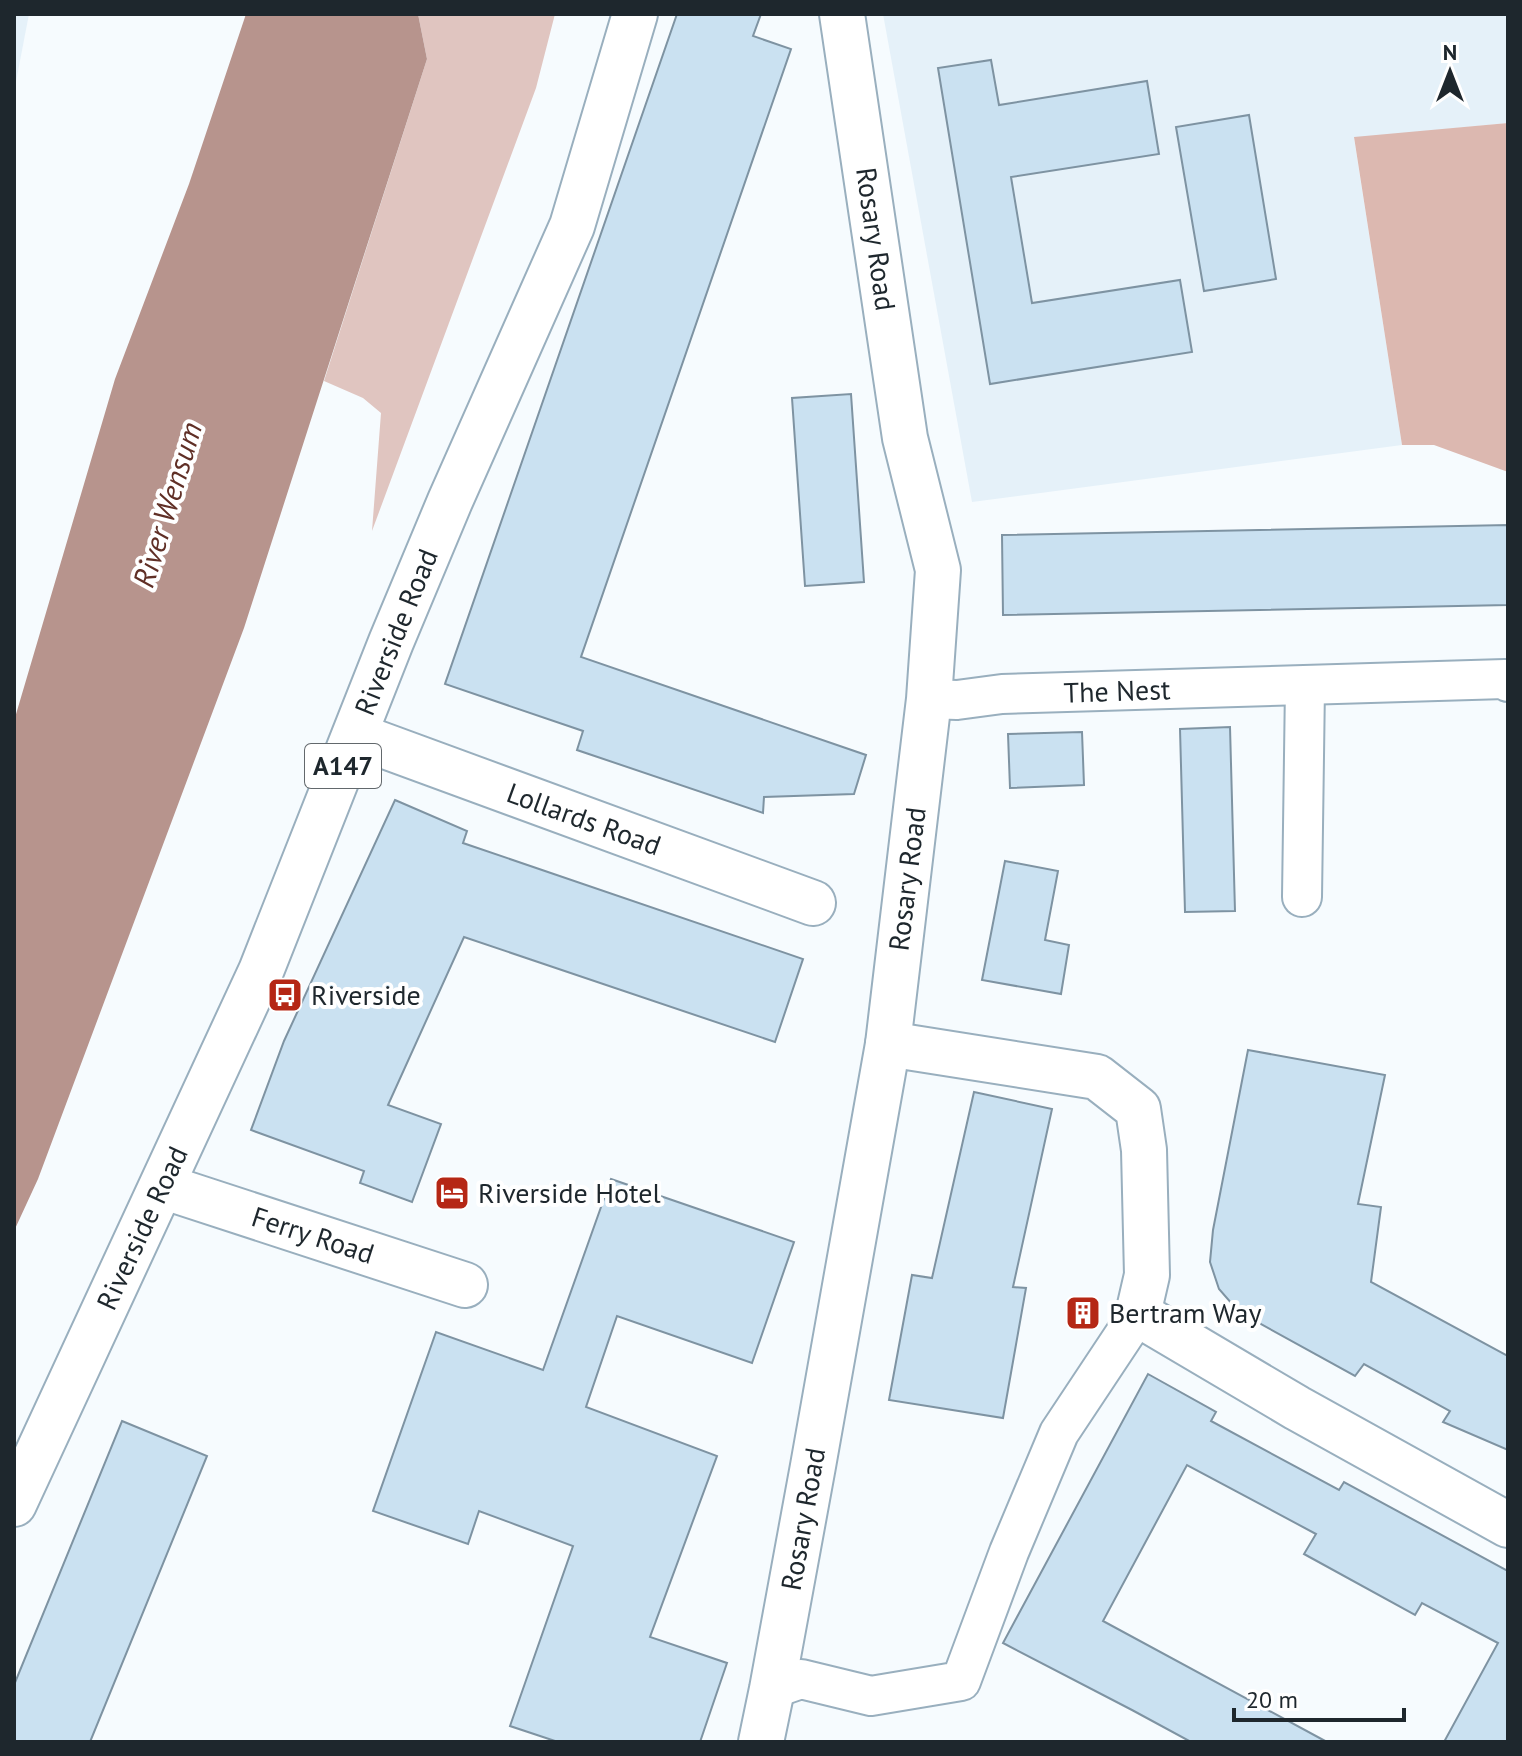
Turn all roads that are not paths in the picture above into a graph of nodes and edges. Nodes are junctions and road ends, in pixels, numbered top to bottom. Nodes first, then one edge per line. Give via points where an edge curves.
1 (635, 14) edge
2 (842, 14) edge
3 (1508, 682) edge
4 (1305, 686) junction
5 (929, 699) junction
6 (355, 735) junction
7 (1302, 897) dead end
8 (813, 903) dead end
9 (888, 1044) junction
10 (162, 1186) junction
11 (465, 1285) dead end
12 (1138, 1314) junction
13 (14, 1504) edge
14 (1508, 1525) edge
15 (772, 1689) junction
16 (761, 1742) edge

1 - 6 street, Riverside Road / A147 via 572,226 444,515
2 - 5 street, Rosary Road via 905,438 938,570
3 - 4 street, The Nest
4 - 5 street, The Nest
4 - 7 street
5 - 9 street, Rosary Road
6 - 8 street, Lollards Road
6 - 10 street, Riverside Road / A147 via 261,971
9 - 12 street via 1097,1077 1138,1109 1147,1275
9 - 15 street, Rosary Road
10 - 11 street, Ferry Road
10 - 13 street, Riverside Road / A147
12 - 14 street
12 - 15 street via 1059,1433 961,1681 871,1696 801,1679
15 - 16 street, Rosary Road

